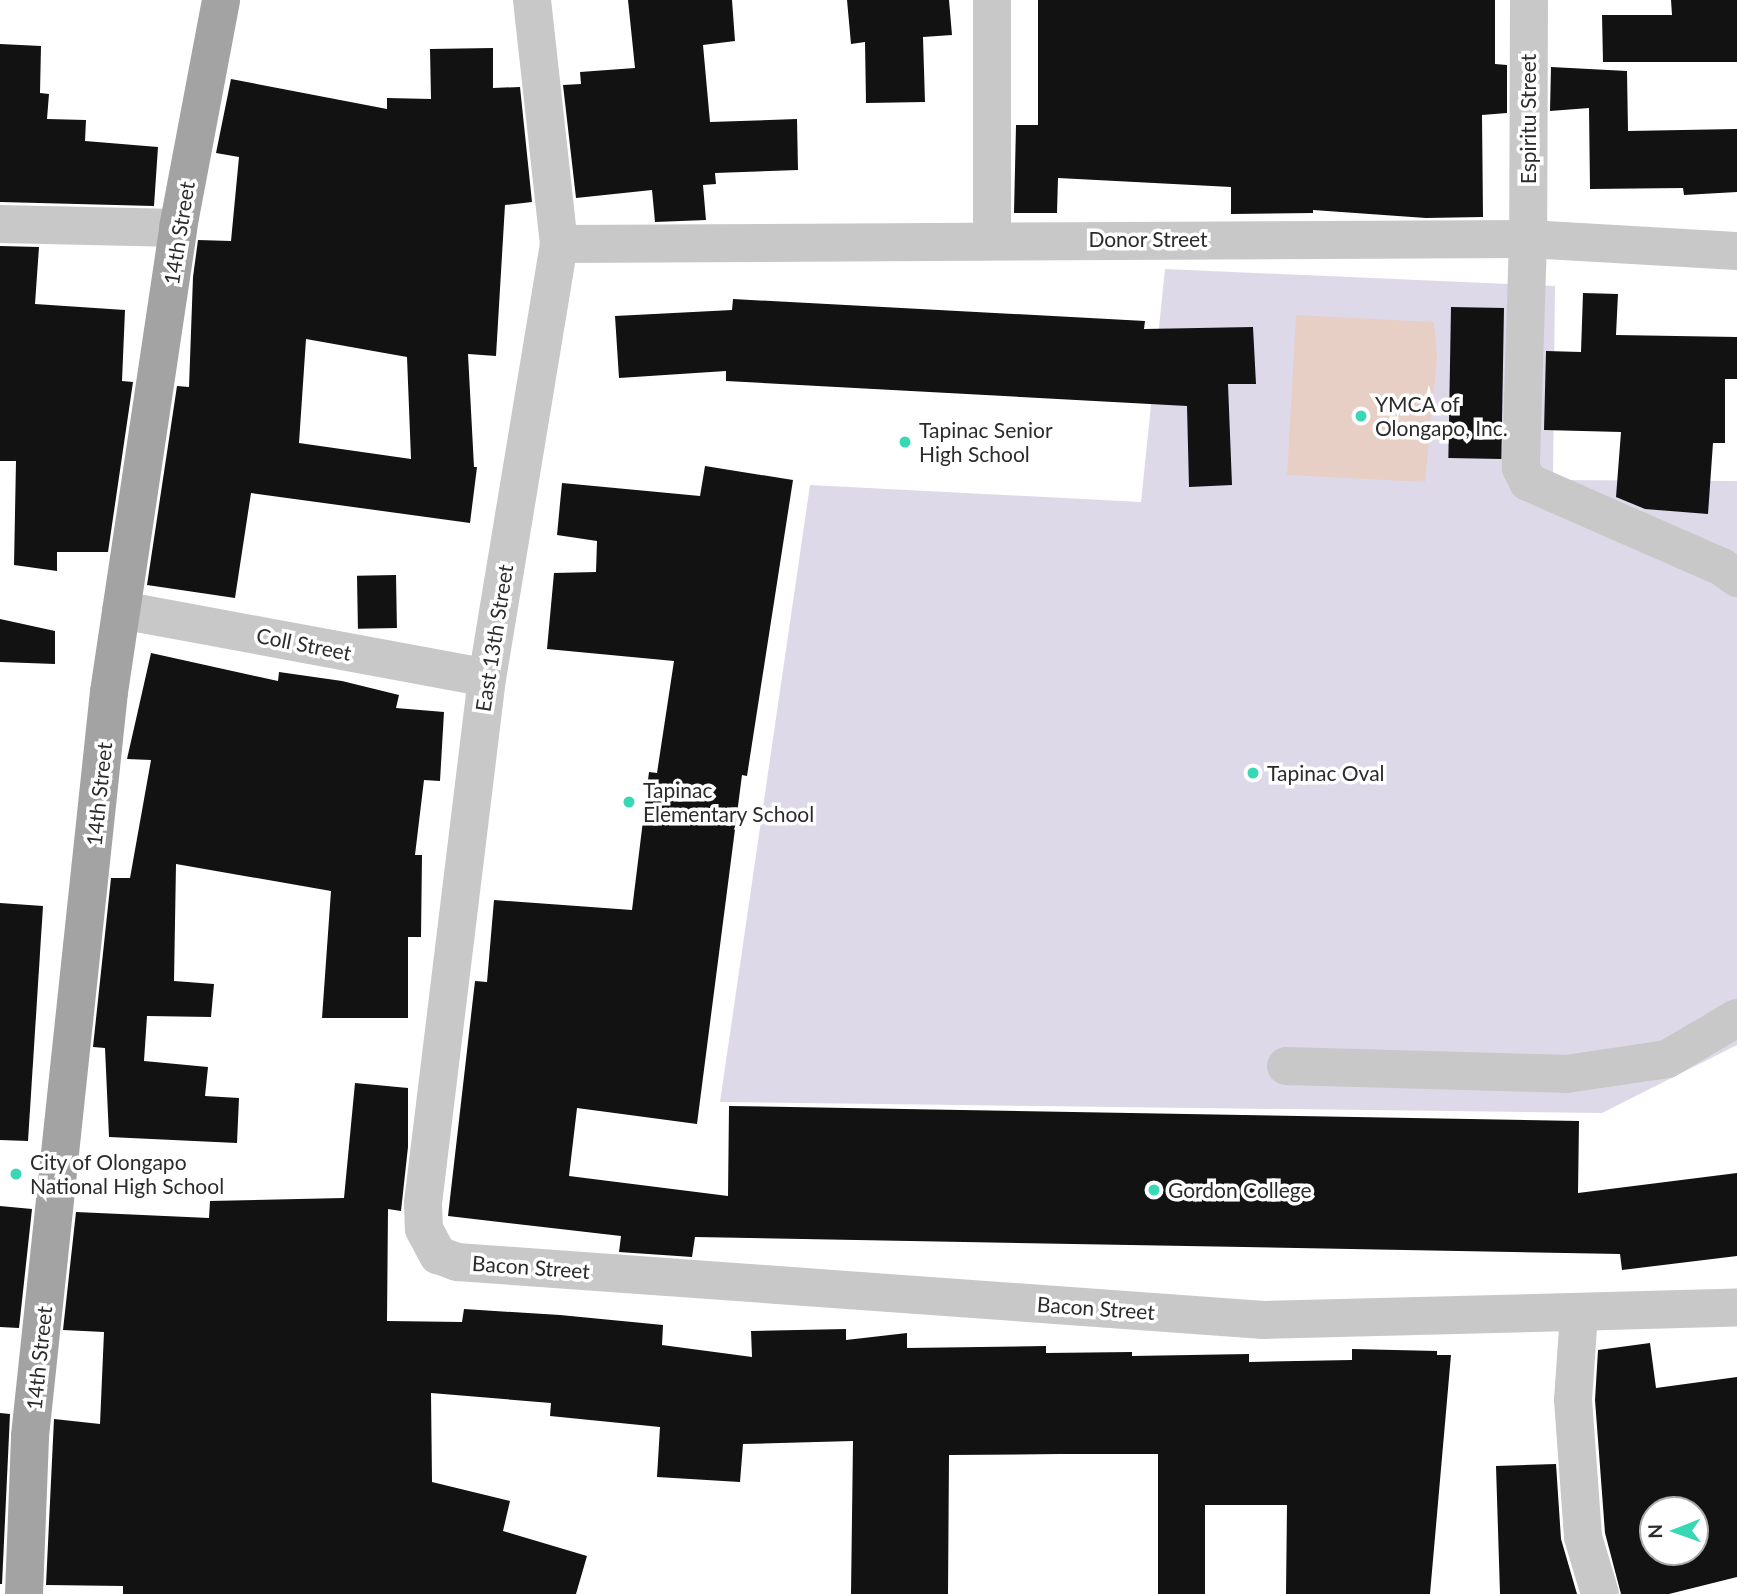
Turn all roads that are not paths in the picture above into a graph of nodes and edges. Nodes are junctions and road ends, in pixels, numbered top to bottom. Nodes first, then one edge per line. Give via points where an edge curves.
1 (221, 0) edge
2 (532, 0) edge
3 (992, 0) edge
4 (1529, 0) edge
5 (0, 224) edge
6 (178, 228) junction
7 (1528, 239) junction
8 (992, 240) junction
9 (559, 244) junction
10 (1737, 251) edge
11 (1737, 578) edge
12 (121, 610) junction
13 (487, 678) junction
14 (1737, 1018) edge
15 (1286, 1066) dead end
16 (457, 1262) joint
17 (1737, 1308) edge
18 (1578, 1314) junction
19 (24, 1594) edge
20 (1600, 1594) edge

1 - 6 main road, 14th Street
2 - 9 street, East 13th Street
3 - 8 street
4 - 7 street, Espiritu Street
5 - 6 street
6 - 12 main road, 14th Street
7 - 8 street, Donor Street
7 - 10 street, Donor Street
7 - 11 street, Espiritu Street via 1521,468 1528,482 1722,567
8 - 9 street, Donor Street
9 - 13 street, East 13th Street
12 - 13 street, Coll Street
12 - 19 main road, 14th Street via 30,1436
13 - 16 street, East 13th Street via 423,1203 424,1229 431,1246 438,1255
14 - 15 street via 1667,1059 1566,1074
16 - 18 street, Bacon Street via 1264,1320
17 - 18 street, Bacon Street
18 - 20 street via 1573,1401 1583,1537

